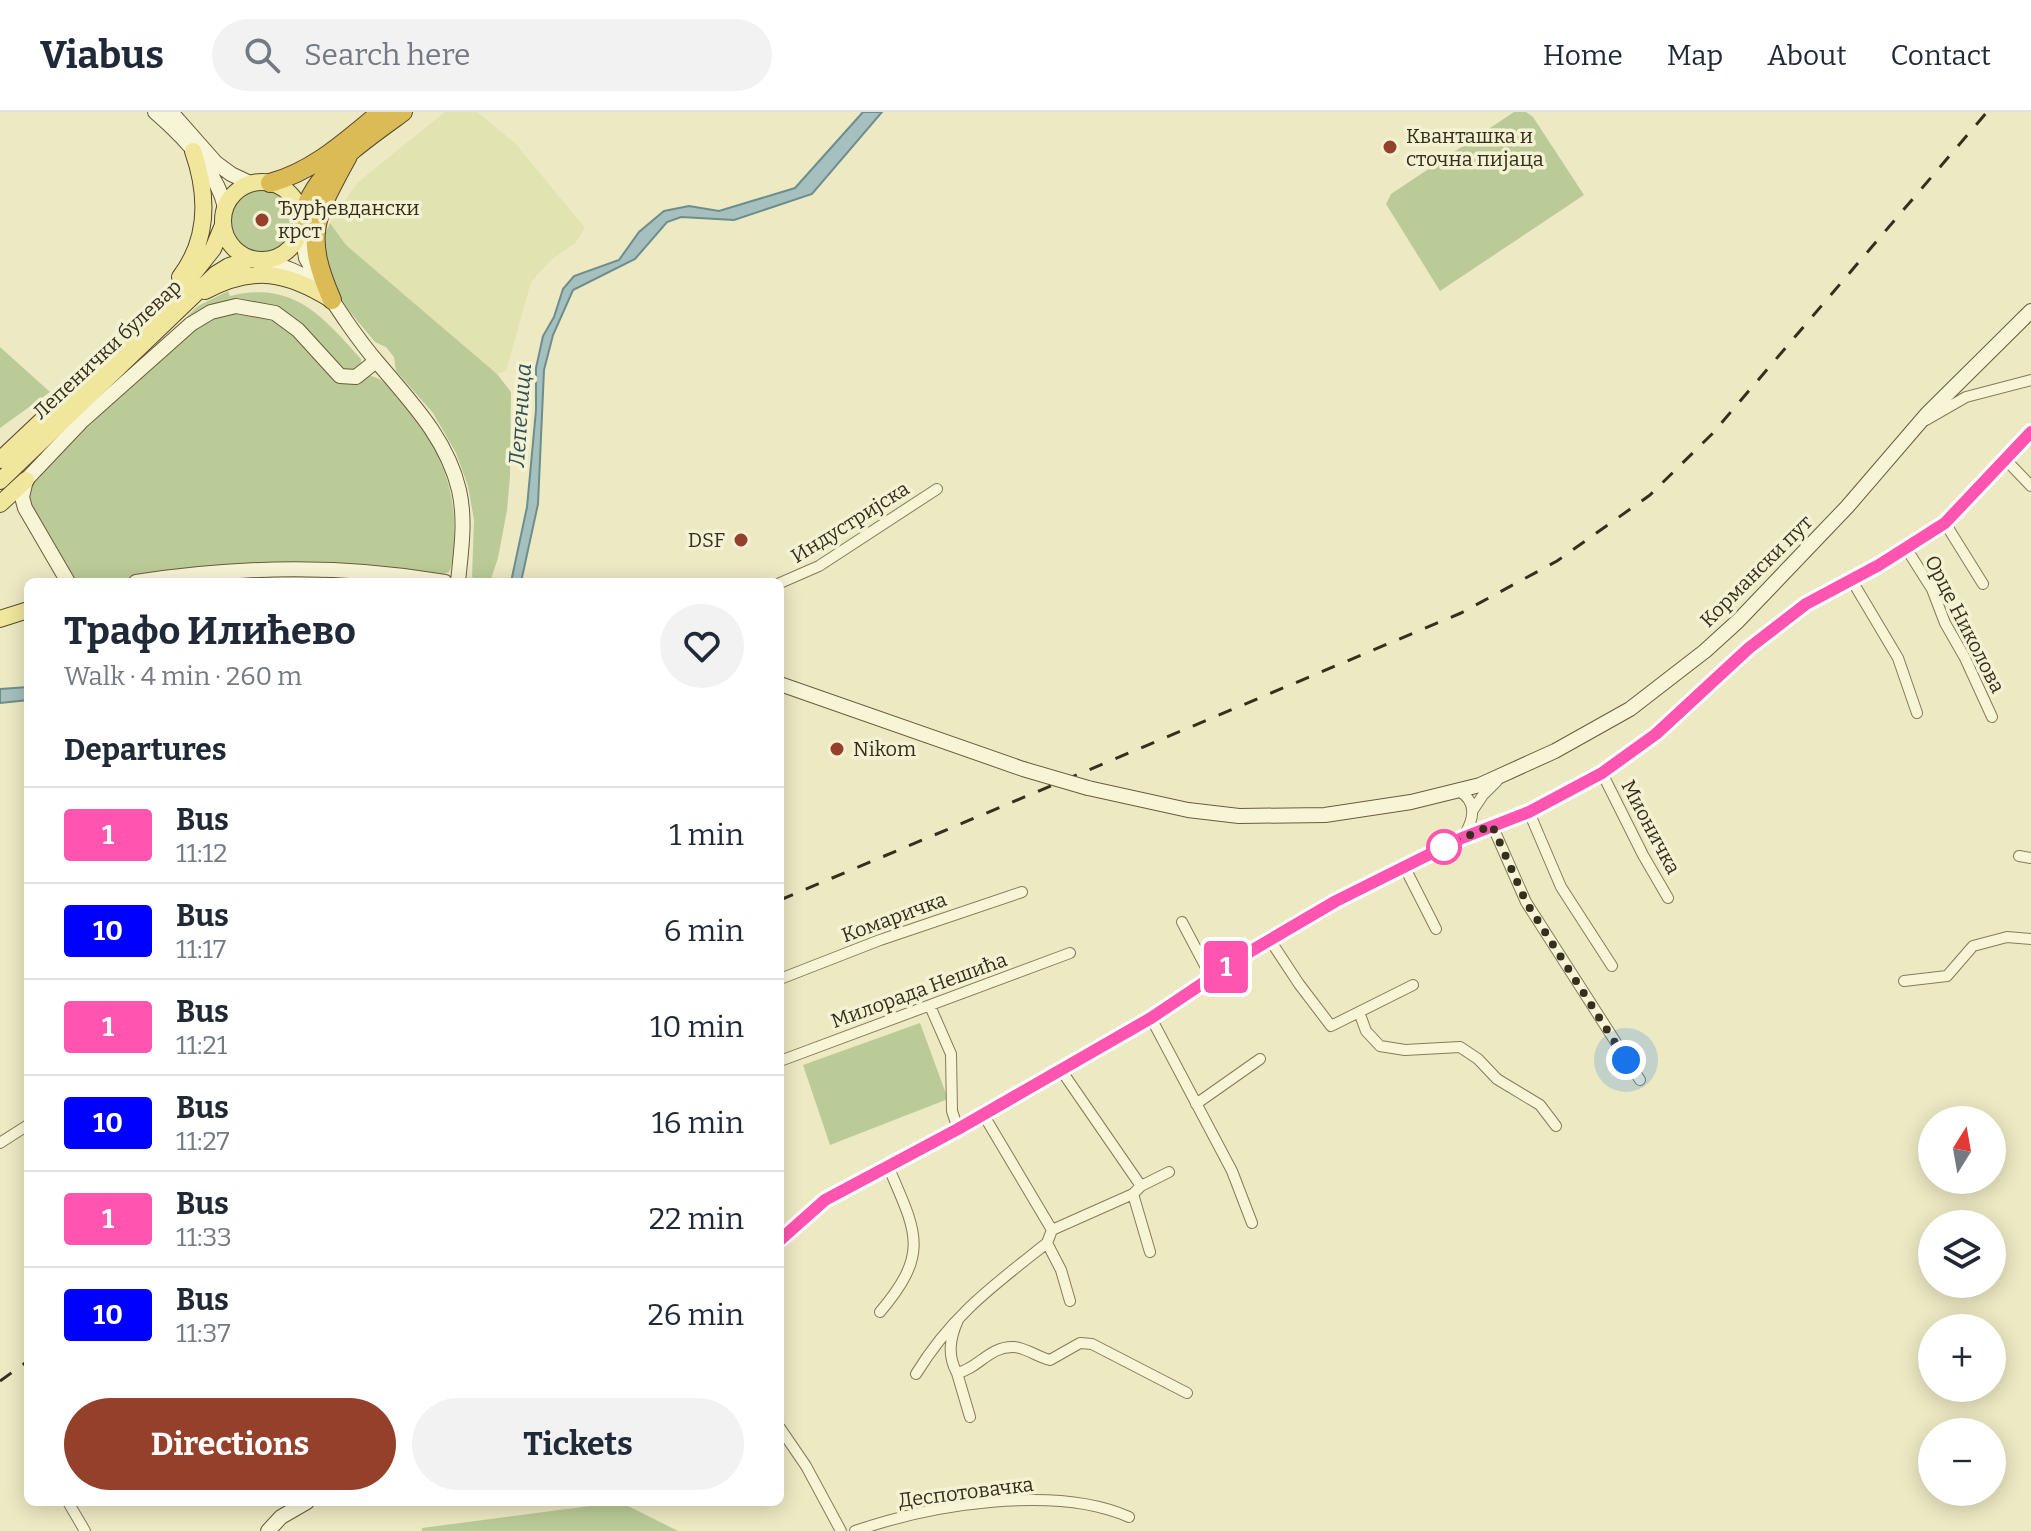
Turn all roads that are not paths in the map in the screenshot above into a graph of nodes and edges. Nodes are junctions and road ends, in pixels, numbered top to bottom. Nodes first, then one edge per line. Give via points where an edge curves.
1 (155, 112) edge
2 (171, 112) edge
3 (381, 112) edge
4 (403, 112) edge
5 (197, 147) junction
6 (348, 156) junction
7 (261, 183) junction
8 (225, 207) junction
9 (301, 222) junction
10 (223, 225) junction
11 (258, 260) junction
12 (193, 298) junction
13 (170, 300) junction
14 (332, 300) junction
15 (2031, 311) edge
16 (376, 361) junction
17 (2031, 380) edge
18 (1917, 425) junction
19 (2031, 432) edge
20 (2005, 459) junction
21 (0, 460) edge
22 (26, 480) junction
23 (0, 481) edge
24 (2031, 486) edge
25 (937, 489) dead end
26 (0, 504) edge
27 (1945, 523) junction
28 (1906, 548) junction
29 (66, 578) edge
30 (162, 578) edge
31 (414, 578) edge
32 (458, 578) edge
33 (1851, 579) junction
34 (784, 581) edge
35 (1983, 584) dead end
36 (24, 611) edge
37 (0, 619) edge
38 (784, 685) edge
39 (1917, 713) dead end
40 (1992, 717) dead end
41 (1602, 773) junction
42 (1501, 778) junction
43 (1459, 791) junction
44 (1529, 812) junction
45 (1480, 821) junction
46 (1404, 866) junction
47 (1022, 892) dead end
48 (1668, 898) dead end
49 (1182, 922) dead end
50 (1436, 929) dead end
51 (2031, 939) edge
52 (1270, 940) junction
53 (1070, 953) dead end
54 (1612, 966) dead end
55 (784, 977) edge
56 (1211, 977) junction
57 (1904, 981) dead end
58 (1413, 985) dead end
59 (930, 1006) junction
60 (1359, 1012) junction
61 (1151, 1018) junction
62 (1260, 1059) dead end
63 (784, 1060) edge
64 (1061, 1070) junction
65 (1640, 1080) dead end
66 (1196, 1104) junction
67 (983, 1114) junction
68 (1556, 1126) dead end
69 (24, 1128) edge
70 (958, 1129) junction
71 (0, 1143) edge
72 (888, 1166) junction
73 (1169, 1172) dead end
74 (1141, 1186) junction
75 (1133, 1194) junction
76 (1252, 1223) dead end
77 (1052, 1230) junction
78 (784, 1237) edge
79 (1047, 1243) junction
80 (1150, 1252) dead end
81 (1070, 1301) dead end
82 (880, 1312) dead end
83 (958, 1320) junction
84 (957, 1373) junction
85 (916, 1374) dead end
86 (1187, 1393) dead end
87 (970, 1417) dead end
88 (784, 1434) edge
89 (71, 1506) edge
90 (300, 1506) edge
91 (1129, 1517) dead end
92 (85, 1531) edge
93 (268, 1531) edge
94 (841, 1531) edge
95 (855, 1531) edge

1 - 5 street
2 - 5 street
3 - 7 highway via 317,162 294,175
4 - 6 highway
5 - 7 street via 224,170
5 - 8 street
5 - 13 main road via 204,222
6 - 9 highway via 318,184
6 - 14 highway via 321,208 314,240
7 - 8 main road via 236,192
7 - 9 main road via 291,195
8 - 10 main road
9 - 11 main road via 289,250
9 - 14 street via 306,258
10 - 11 main road via 230,244
10 - 13 main road, Лепенички булевар via 213,249
11 - 12 main road, Лепенички булевар via 226,267
11 - 14 street via 307,277
12 - 14 main road via 234,278 263,274 304,284
12 - 23 main road, Лепенички булевар
13 - 21 main road, Лепенички булевар
14 - 16 street
15 - 18 street, Кормански пут
16 - 22 street via 356,377 345,378 275,313 236,306 211,312 82,421
16 - 32 street via 442,443 459,489 463,523
17 - 18 street via 1966,397
18 - 42 street, Кормански пут via 1847,507 1705,651 1609,722
19 - 20 street
20 - 24 street
20 - 27 street
22 - 26 main road
22 - 29 street via 25,508
25 - 34 street, Индустријска via 819,566
27 - 28 street
27 - 35 street
28 - 33 street
28 - 40 street, Орце Николова via 1932,589
30 - 31 street via 251,568
33 - 39 street via 1898,658
33 - 41 street via 1806,604 1749,648 1656,734
36 - 37 main road
38 - 43 street, Кормански пут, bridge via 1023,769 1188,810 1286,817 1358,811
41 - 44 street
41 - 48 street, Мионичка
42 - 43 street, Кормански пут
42 - 45 street via 1483,795
43 - 45 street
44 - 45 street
44 - 54 street via 1561,887
45 - 46 street via 1462,838
45 - 65 street
46 - 50 street
46 - 52 street
47 - 55 street, Комаричка
49 - 56 street
51 - 57 street via 2007,937 1973,946 1947,976
52 - 56 street
52 - 60 street via 1331,1026
53 - 59 street, Милорада Нешића
56 - 61 street
58 - 60 street
59 - 63 street, Милорада Нешића
59 - 70 street via 951,1054 952,1111
60 - 68 street via 1366,1031 1380,1046 1460,1047 1497,1079 1540,1105
61 - 64 street
61 - 66 street
62 - 66 street
64 - 67 street
64 - 74 street
66 - 76 street via 1232,1171
67 - 70 street
67 - 77 street
69 - 71 street
70 - 72 street
72 - 78 street via 825,1200
72 - 82 street via 913,1227 915,1251 901,1287
73 - 74 street
74 - 75 street
75 - 77 street
75 - 80 street
77 - 79 street
79 - 81 street
79 - 83 street via 980,1295
83 - 84 street via 950,1346
83 - 85 street
84 - 86 street via 995,1350 1021,1349 1050,1360 1085,1343
84 - 87 street
88 - 94 street
89 - 92 street
90 - 93 street
91 - 95 street, Деспотовачка via 1077,1501 1008,1501 895,1517

